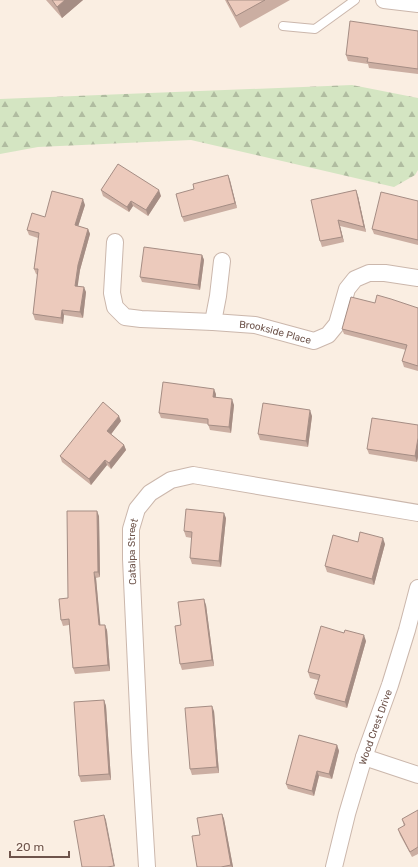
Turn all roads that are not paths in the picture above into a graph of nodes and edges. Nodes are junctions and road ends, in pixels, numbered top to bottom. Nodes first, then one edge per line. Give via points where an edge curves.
1 (355, 0) edge
2 (384, 0) edge
3 (418, 4) edge
4 (283, 26) dead end
5 (115, 242) dead end
6 (222, 261) dead end
7 (418, 278) edge
8 (213, 322) junction
9 (418, 513) edge
10 (418, 588) edge
11 (364, 757) junction
12 (418, 775) edge
13 (147, 867) edge
14 (334, 867) edge

1 - 4 lane via 315,29
2 - 3 street
5 - 8 street, Brookside Place via 112,293 115,307 125,317
6 - 8 street
7 - 8 street, Brookside Place via 369,272 356,279 346,289 337,324 328,335 314,341 254,325
9 - 13 street, Catalpa Street via 193,476 172,480 150,493 137,509 131,529 131,559
10 - 11 street, Wood Crest Drive via 394,671
11 - 12 street
11 - 14 street, Wood Crest Drive

